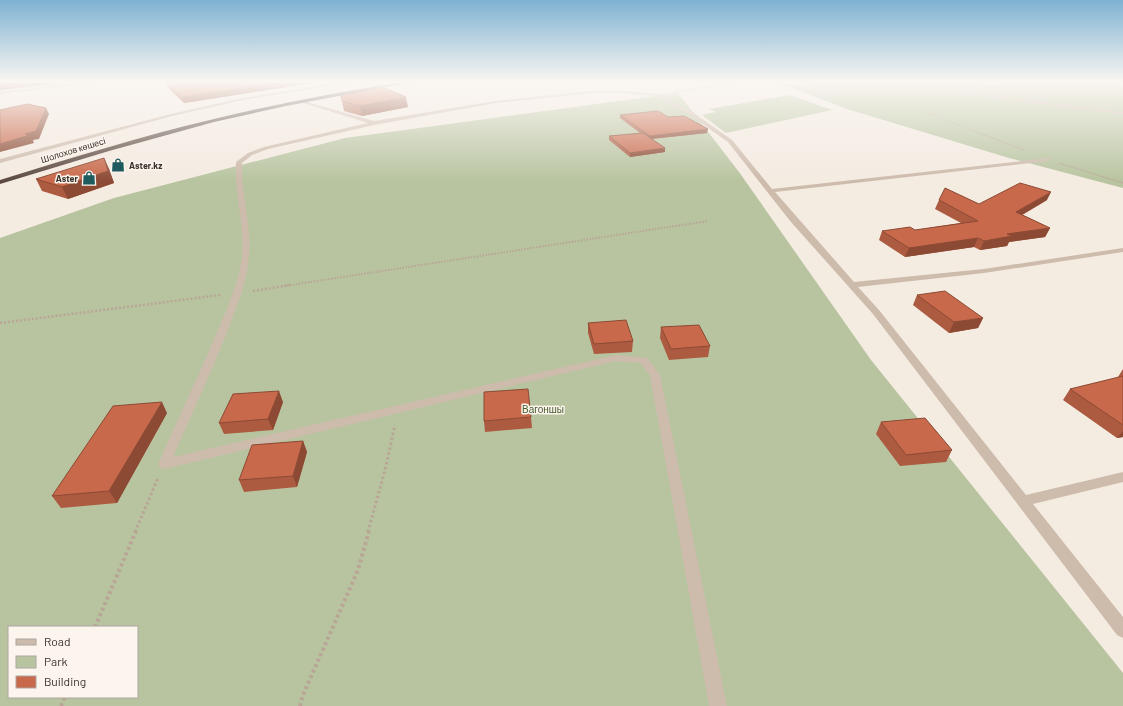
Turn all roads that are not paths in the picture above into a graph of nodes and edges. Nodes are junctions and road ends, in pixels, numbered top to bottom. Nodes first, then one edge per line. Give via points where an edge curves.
1 (170, 115) edge
2 (221, 115) edge
3 (242, 115) edge
4 (348, 115) edge
5 (421, 115) edge
6 (693, 115) edge
7 (374, 123) junction
8 (1048, 159) road end
9 (0, 161) edge
10 (0, 175) edge
11 (0, 182) edge
12 (771, 191) junction
13 (1123, 250) edge
14 (852, 285) junction
15 (1123, 477) edge
16 (1023, 501) junction
17 (1123, 630) edge
18 (718, 706) edge

1 - 9 street
2 - 10 highway, Шолохов көшесі
3 - 11 highway, Шолохов көшесі via 172,131
4 - 7 street
5 - 7 street
6 - 12 street via 730,141
7 - 18 street via 266,148 250,154 239,162 238,175 246,242 244,267 237,293 210,363 164,464 616,358 643,360 656,375
8 - 12 street
12 - 14 street
13 - 14 street via 984,271
14 - 16 street via 876,312
15 - 16 street
16 - 17 street

